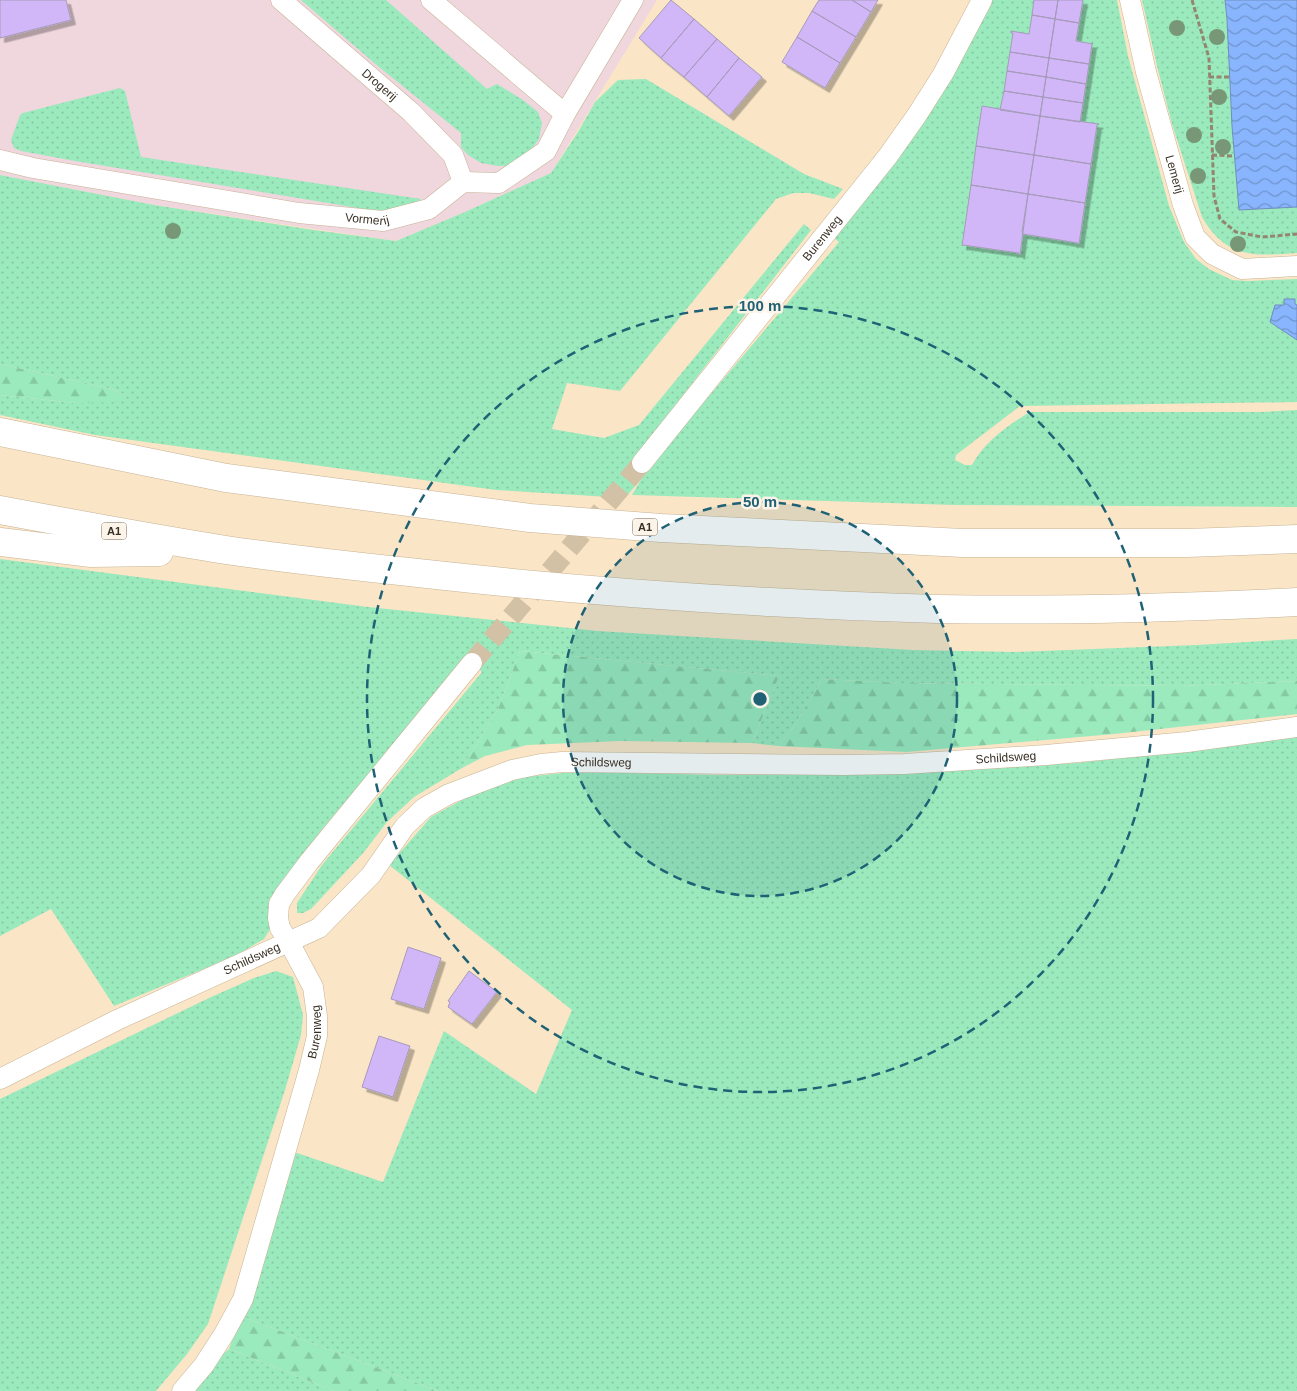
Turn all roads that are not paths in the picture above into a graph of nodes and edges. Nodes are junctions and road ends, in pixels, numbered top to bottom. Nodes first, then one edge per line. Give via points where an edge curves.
1 (281, 0) edge
2 (431, 0) edge
3 (633, 0) edge
4 (982, 0) edge
5 (1130, 0) edge
6 (565, 114) junction
7 (0, 160) edge
8 (463, 182) junction
9 (1297, 266) edge
10 (0, 432) edge
11 (642, 463) tunnel mouth
12 (0, 510) edge
13 (1297, 539) edge
14 (0, 542) edge
15 (228, 550) junction
16 (1297, 602) edge
17 (472, 663) tunnel mouth
18 (1297, 727) edge
19 (289, 942) junction
20 (0, 1079) edge
21 (182, 1391) edge

1 - 8 street, Drogerij via 411,112 453,155
2 - 6 street
3 - 6 street
4 - 11 street, Burenweg via 943,74 888,156
5 - 9 street, Lemerij via 1146,72 1195,237 1212,254 1242,270
6 - 8 street via 546,151 499,183
7 - 8 street, Vormerij via 299,214 383,221 429,209
10 - 13 highway, A1 via 226,478 530,518 963,543 1177,543
12 - 15 highway, A1
14 - 15 highway via 90,553
15 - 16 highway, A1 via 492,582 766,602 939,609 1196,607
17 - 19 street, Burenweg via 285,894 278,918
18 - 19 street, Schildsweg via 1187,742 904,764 562,762 512,770 449,794 424,808 405,826 371,875 320,928
19 - 20 street, Schildsweg via 117,1020
19 - 21 street, Burenweg via 313,987 317,1016 309,1070 243,1299 204,1365

